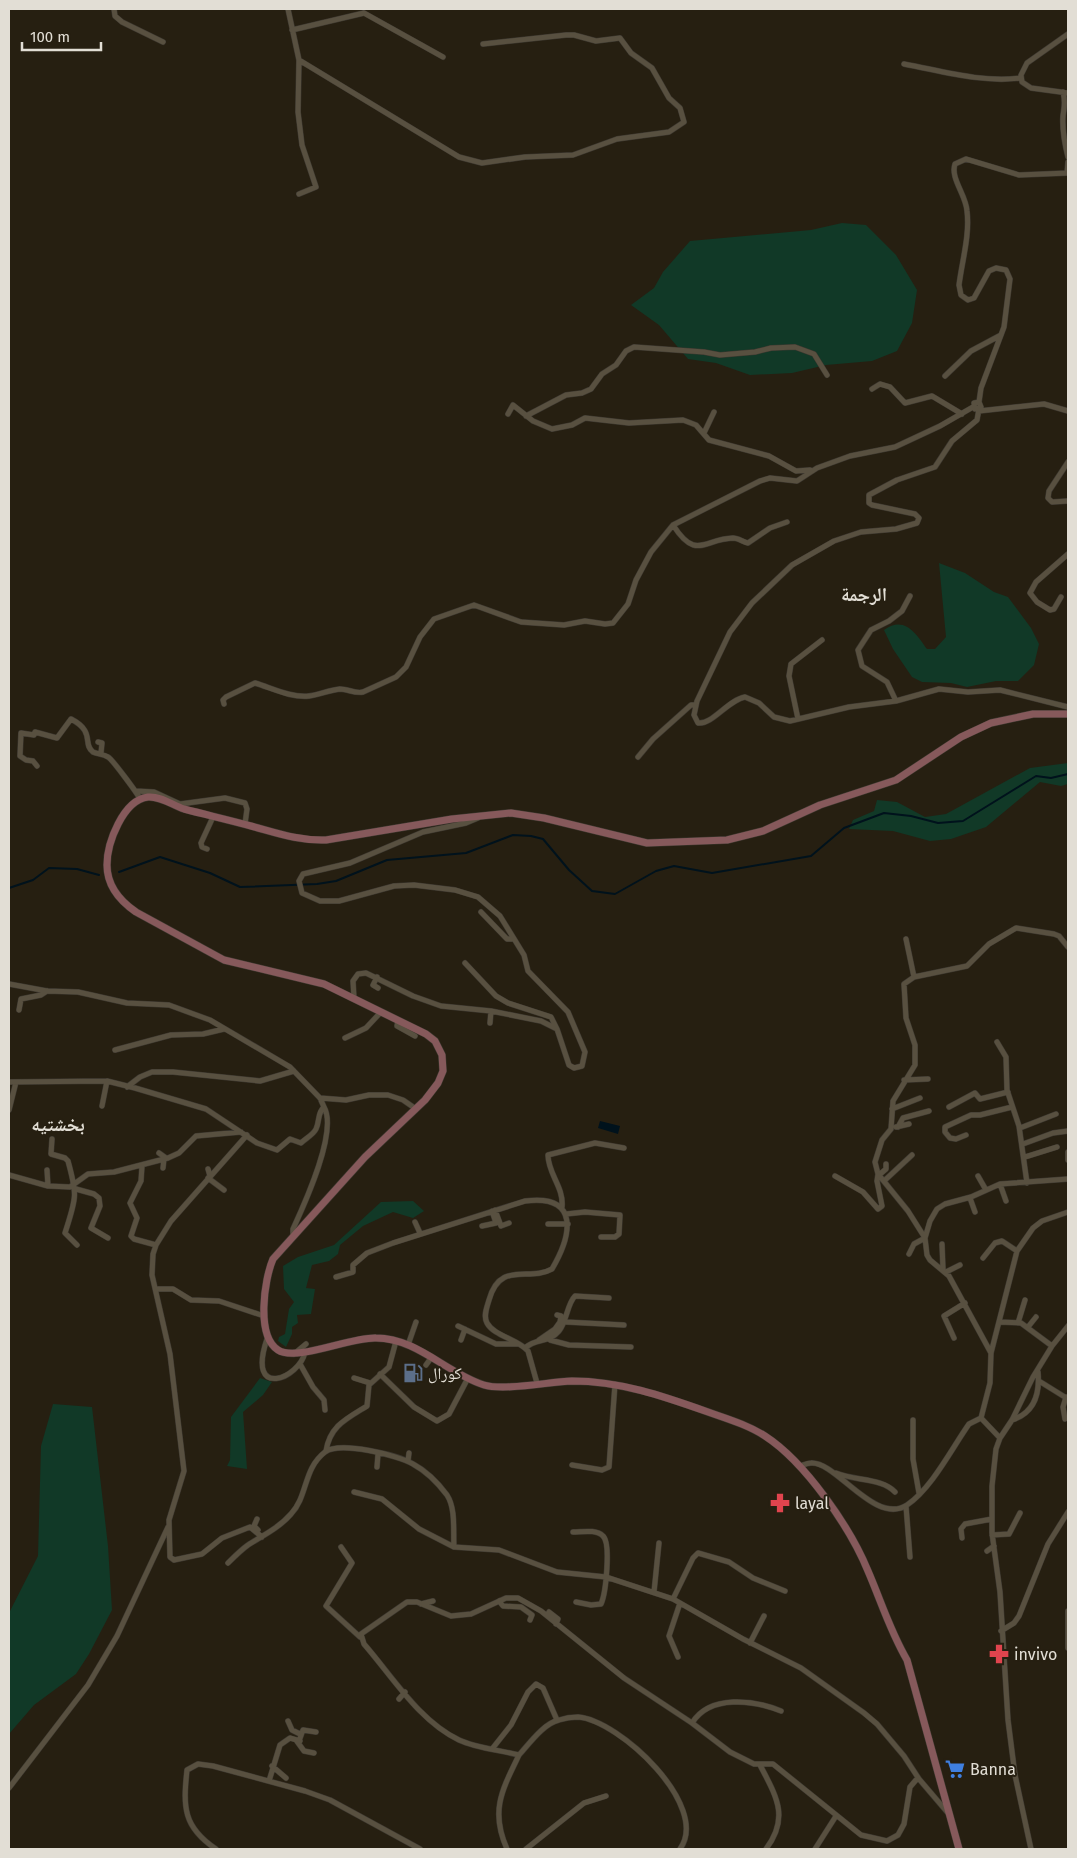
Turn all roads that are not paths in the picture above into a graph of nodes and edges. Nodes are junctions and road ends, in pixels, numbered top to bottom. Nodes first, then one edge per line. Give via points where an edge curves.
1 (114, 9) edge
2 (288, 9) edge
3 (292, 30) junction
4 (1068, 34) edge
5 (163, 42) dead end
6 (483, 44) dead end
7 (443, 57) dead end
8 (299, 60) junction
9 (904, 64) dead end
10 (1021, 78) junction
11 (1066, 93) edge
12 (1068, 157) edge
13 (1068, 162) edge
14 (1067, 173) edge
15 (299, 194) dead end
16 (1001, 335) junction
17 (827, 375) dead end
18 (945, 376) dead end
19 (872, 389) dead end
20 (978, 407) junction
21 (1068, 411) edge
22 (714, 412) dead end
23 (508, 414) dead end
24 (962, 414) junction
25 (526, 416) junction
26 (704, 433) junction
27 (1068, 462) edge
28 (810, 470) junction
29 (1068, 501) edge
30 (787, 522) dead end
31 (673, 526) junction
32 (1068, 554) edge
33 (910, 596) dead end
34 (1061, 597) dead end
35 (822, 640) dead end
36 (896, 701) junction
37 (224, 704) dead end
38 (696, 705) junction
39 (1068, 707) edge
40 (1068, 714) edge
41 (798, 719) junction
42 (98, 742) dead end
43 (100, 753) junction
44 (638, 756) dead end
45 (37, 766) dead end
46 (136, 792) junction
47 (140, 799) junction
48 (483, 815) junction
49 (213, 816) junction
50 (245, 824) junction
51 (208, 849) dead end
52 (482, 912) dead end
53 (513, 939) junction
54 (906, 939) dead end
55 (1068, 947) edge
56 (465, 963) dead end
57 (914, 977) junction
58 (377, 978) junction
59 (9, 984) edge
60 (378, 988) dead end
61 (47, 991) junction
62 (354, 998) junction
63 (19, 1010) dead end
64 (491, 1011) junction
65 (381, 1012) junction
66 (398, 1020) junction
67 (490, 1023) dead end
68 (224, 1029) junction
69 (556, 1029) junction
70 (415, 1036) dead end
71 (345, 1038) dead end
72 (997, 1042) dead end
73 (115, 1050) dead end
74 (294, 1071) junction
75 (928, 1079) dead end
76 (904, 1080) junction
77 (107, 1081) junction
78 (9, 1082) edge
79 (16, 1082) junction
80 (128, 1086) junction
81 (1008, 1092) junction
82 (320, 1098) junction
83 (920, 1098) dead end
84 (102, 1106) dead end
85 (324, 1107) junction
86 (949, 1107) dead end
87 (1012, 1107) junction
88 (416, 1109) junction
89 (892, 1109) junction
90 (9, 1110) edge
91 (929, 1111) dead end
92 (1056, 1114) dead end
93 (909, 1124) dead end
94 (898, 1127) junction
95 (1020, 1128) junction
96 (891, 1129) junction
97 (1068, 1131) edge
98 (241, 1132) junction
99 (966, 1135) dead end
100 (247, 1136) junction
101 (52, 1139) dead end
102 (1023, 1144) junction
103 (1056, 1147) dead end
104 (624, 1148) dead end
105 (1068, 1152) edge
106 (159, 1153) dead end
107 (912, 1156) dead end
108 (1025, 1157) junction
109 (165, 1159) junction
110 (1068, 1160) edge
111 (886, 1164) dead end
112 (142, 1166) junction
113 (163, 1168) dead end
114 (208, 1169) dead end
115 (47, 1170) dead end
116 (878, 1174) junction
117 (9, 1175) edge
118 (835, 1176) dead end
119 (978, 1176) dead end
120 (209, 1177) junction
121 (1068, 1179) edge
122 (884, 1181) junction
123 (1027, 1183) junction
124 (1000, 1184) junction
125 (48, 1186) junction
126 (75, 1187) junction
127 (224, 1190) dead end
128 (986, 1190) junction
129 (970, 1198) junction
130 (1006, 1201) dead end
131 (562, 1207) junction
132 (494, 1210) junction
133 (975, 1212) dead end
134 (1068, 1212) edge
135 (566, 1214) junction
136 (415, 1222) dead end
137 (510, 1223) dead end
138 (548, 1224) dead end
139 (568, 1224) junction
140 (482, 1226) dead end
141 (420, 1233) junction
142 (293, 1237) junction
143 (601, 1237) dead end
144 (108, 1238) dead end
145 (925, 1238) junction
146 (942, 1244) dead end
147 (78, 1245) dead end
148 (156, 1245) junction
149 (1017, 1251) junction
150 (909, 1254) dead end
151 (983, 1258) dead end
152 (960, 1265) dead end
153 (944, 1270) junction
154 (336, 1277) dead end
155 (157, 1289) junction
156 (609, 1298) dead end
157 (1025, 1300) dead end
158 (965, 1303) junction
159 (557, 1315) dead end
160 (264, 1316) junction
161 (1036, 1317) dead end
162 (416, 1322) dead end
163 (566, 1322) junction
164 (999, 1322) junction
165 (1018, 1323) junction
166 (624, 1325) dead end
167 (458, 1326) dead end
168 (1068, 1326) edge
169 (1028, 1327) junction
170 (465, 1329) junction
171 (954, 1338) dead end
172 (267, 1339) junction
173 (461, 1340) dead end
174 (550, 1340) junction
175 (396, 1341) junction
176 (539, 1341) junction
177 (306, 1344) dead end
178 (522, 1346) junction
179 (1052, 1346) junction
180 (631, 1347) dead end
181 (410, 1349) junction
182 (305, 1352) junction
183 (991, 1353) junction
184 (294, 1355) junction
185 (431, 1358) junction
186 (300, 1364) junction
187 (426, 1365) dead end
188 (1038, 1372) junction
189 (380, 1374) junction
190 (354, 1378) dead end
191 (468, 1378) junction
192 (1039, 1381) junction
193 (370, 1383) junction
194 (537, 1383) junction
195 (615, 1384) junction
196 (1067, 1398) edge
197 (325, 1410) dead end
198 (981, 1418) junction
199 (1065, 1419) dead end
200 (913, 1420) dead end
201 (1012, 1420) junction
202 (1000, 1438) junction
203 (326, 1452) junction
204 (409, 1452) dead end
205 (378, 1454) junction
206 (408, 1461) junction
207 (572, 1465) dead end
208 (800, 1466) junction
209 (377, 1467) dead end
210 (831, 1470) junction
211 (354, 1492) dead end
212 (896, 1492) dead end
213 (919, 1493) junction
214 (906, 1506) junction
215 (1068, 1512) edge
216 (1020, 1513) dead end
217 (257, 1519) dead end
218 (992, 1519) junction
219 (169, 1524) junction
220 (573, 1532) dead end
221 (992, 1535) junction
222 (263, 1536) junction
223 (962, 1538) dead end
224 (659, 1543) dead end
225 (341, 1546) dead end
226 (994, 1546) junction
227 (454, 1547) junction
228 (987, 1551) dead end
229 (910, 1557) dead end
230 (228, 1563) dead end
231 (606, 1578) junction
232 (784, 1591) dead end
233 (654, 1592) junction
234 (673, 1600) junction
235 (433, 1601) dead end
236 (499, 1601) junction
237 (576, 1602) dead end
238 (421, 1604) junction
239 (680, 1604) junction
240 (1068, 1611) edge
241 (549, 1612) dead end
242 (764, 1616) dead end
243 (530, 1620) dead end
244 (556, 1624) junction
245 (1001, 1631) junction
246 (360, 1637) junction
247 (750, 1643) junction
248 (1068, 1648) edge
249 (678, 1658) dead end
250 (405, 1692) junction
251 (399, 1699) dead end
252 (781, 1711) dead end
253 (557, 1720) junction
254 (288, 1721) dead end
255 (692, 1723) junction
256 (316, 1732) dead end
257 (299, 1739) junction
258 (492, 1748) junction
259 (314, 1754) dead end
260 (518, 1755) junction
261 (760, 1765) junction
262 (272, 1766) junction
263 (286, 1778) dead end
264 (919, 1780) junction
265 (269, 1781) junction
266 (9, 1788) edge
267 (606, 1796) dead end
268 (836, 1816) junction
269 (951, 1816) junction
270 (216, 1849) edge
271 (420, 1849) edge
272 (507, 1849) edge
273 (526, 1849) edge
274 (680, 1849) edge
275 (766, 1849) edge
276 (815, 1849) edge
277 (959, 1849) edge
278 (1030, 1849) edge

1 - 5 street via 116,18
2 - 3 street
3 - 7 street via 364,13
3 - 8 street
4 - 10 street via 1027,63
6 - 8 street via 566,35 596,41 620,38 631,53 652,68 680,108 684,122 669,132 617,139 573,155 476,163 459,157
8 - 15 street via 298,112 302,144 316,187
9 - 10 street via 999,81
10 - 11 street via 1031,88
11 - 12 street via 1063,117
13 - 14 street
14 - 16 street via 1025,176 966,159 955,164 954,174 963,191 968,218 959,291 962,297 970,300 989,271 1000,268 1009,273 1008,303
16 - 18 street via 971,350
16 - 20 street via 989,364
17 - 25 street via 814,354 795,348 720,355 634,347 626,351 590,389 566,394
19 - 24 street via 880,384 886,385 908,403 932,396
20 - 21 street via 1044,404
20 - 24 street
20 - 38 street via 976,422 956,437 935,467 897,480 869,495 872,505 915,514 919,518 917,523 896,529 861,532 834,541 792,566 736,622
22 - 26 street
23 - 25 street via 513,405
24 - 28 street via 895,447 850,456
25 - 26 street via 552,428 572,425 586,418 629,423 674,419 690,422
26 - 28 street via 709,440 769,456 792,469
27 - 29 street via 1048,498 1052,502
28 - 31 street via 807,476 797,481 770,478 760,481
30 - 31 street via 770,528 748,543 732,538 699,546 684,540
31 - 37 street via 651,552 628,604 613,623 585,621 564,625 521,622 474,605 434,619 420,636 406,667 396,677 363,692 345,689 297,696 255,682 226,697
32 - 34 street via 1036,582 1030,593 1050,610
33 - 36 street via 902,611 871,630 858,650 862,666 887,682
35 - 41 street via 791,664 789,676
36 - 39 street via 933,690 1000,690
36 - 41 street via 849,707
38 - 41 street via 695,718 701,724 732,702 745,697 759,703 774,717 790,721
38 - 44 street via 691,705
40 - 48 main road via 1033,714 991,723 960,737 896,780 820,805 763,831 727,840 647,843 529,815
42 - 43 street via 102,743
43 - 45 street via 93,752 88,744 87,730 71,719 57,738 35,732 34,735 21,733 20,756
43 - 46 street via 115,764
46 - 47 street
46 - 50 street via 154,792 180,804 225,798 245,803
47 - 49 main road via 157,797
47 - 62 main road via 128,809 121,821 107,859 109,879 127,906 224,960 324,984
48 - 50 main road via 326,840 300,840
48 - 53 street via 466,823 423,832 350,863 303,874 299,884 306,896 320,901 339,901 404,885 468,893 494,909 506,923
49 - 50 main road
49 - 51 street via 201,842 202,847
52 - 53 street via 507,939
53 - 69 street via 524,955 531,975 571,1017 585,1052 582,1066 574,1068 569,1065
54 - 57 street
55 - 57 street via 1054,934 1016,928 989,944 967,966
56 - 69 street via 496,996 551,1017
57 - 76 street via 904,984 903,990 906,1018 916,1053 915,1065
58 - 60 street via 373,985
58 - 62 street via 366,973 355,976
58 - 64 street via 400,992 441,1006
59 - 61 street
61 - 63 street via 21,1000
61 - 68 street via 78,992 127,1003 169,1005 210,1020
62 - 65 main road
64 - 67 street
64 - 69 street via 541,1021
65 - 66 main road
65 - 71 street via 366,1028
66 - 70 street via 397,1026
66 - 88 main road via 431,1038 442,1055 441,1078
68 - 73 street via 171,1035
68 - 74 street
72 - 81 street via 1006,1057
74 - 80 street via 260,1081 152,1072
74 - 82 street
75 - 76 street
76 - 89 street
77 - 79 street
77 - 80 street
77 - 84 street
78 - 79 street
79 - 90 street
80 - 98 street via 199,1106
81 - 86 street via 980,1099 975,1093
81 - 87 street
82 - 85 street
82 - 88 street via 346,1100 388,1095 404,1100
83 - 89 street
85 - 100 street via 315,1130 301,1143 290,1139 276,1150 266,1148
85 - 142 street via 329,1115 326,1142
87 - 95 street
87 - 99 street via 971,1115 945,1127 950,1138
88 - 142 main road via 391,1130
89 - 96 street
91 - 94 street via 903,1118
92 - 95 street
93 - 94 street
94 - 96 street
95 - 102 street
96 - 116 street via 875,1162
97 - 102 street
98 - 100 street
98 - 109 street via 196,1136 179,1153
100 - 120 street
101 - 126 street via 52,1154 68,1161
102 - 108 street
103 - 108 street
104 - 131 street via 595,1143 548,1155 563,1198
105 - 110 street
106 - 109 street
107 - 122 street
108 - 123 street
109 - 112 street
109 - 113 street
111 - 116 street via 886,1169
112 - 126 street via 88,1174
112 - 148 street via 142,1181 130,1203 137,1218 131,1236
114 - 120 street
115 - 125 street
116 - 118 street via 882,1206 878,1209 864,1192
116 - 122 street
117 - 125 street
119 - 128 street
120 - 127 street
120 - 148 street via 171,1221
121 - 123 street via 1042,1178
122 - 145 street
123 - 124 street
124 - 128 street
124 - 130 street
125 - 126 street
126 - 144 street via 99,1198 100,1206 91,1228
126 - 147 street via 76,1200 65,1233
128 - 129 street
129 - 133 street
129 - 145 street via 938,1209 930,1220
131 - 132 street via 541,1200
131 - 135 street
132 - 137 street via 501,1226
132 - 140 street via 496,1223
132 - 141 street
134 - 149 street via 1033,1228
135 - 139 street
135 - 143 street via 620,1215 619,1234
136 - 141 street
138 - 139 street
139 - 178 street via 552,1269 541,1273 516,1273 492,1290 486,1321
141 - 154 street via 409,1240 366,1254 353,1265 354,1272
142 - 160 main road via 269,1268
145 - 150 street via 914,1244
145 - 153 street via 930,1260
146 - 153 street
148 - 155 street via 152,1268
149 - 151 street via 1002,1241 995,1243
149 - 164 street
152 - 153 street
153 - 158 street
155 - 160 street via 173,1289 191,1300 219,1302
155 - 219 street via 170,1354 184,1471
156 - 163 street via 576,1296 572,1299
157 - 165 street
158 - 171 street via 944,1316
158 - 183 street
159 - 176 street via 561,1316 559,1325
160 - 172 main road
161 - 169 street
162 - 181 street
163 - 166 street
163 - 174 street
164 - 165 street
164 - 183 street
165 - 169 street
167 - 170 street
168 - 179 street
169 - 179 street
170 - 173 street
170 - 178 street via 496,1344
172 - 184 main road via 276,1349
172 - 186 street via 261,1356 261,1368 266,1376 280,1378
174 - 176 street
174 - 180 street via 569,1345
175 - 181 main road
175 - 182 main road via 375,1337
175 - 189 street via 389,1367
176 - 178 street
177 - 184 street
178 - 194 street
179 - 188 street
181 - 185 main road
182 - 184 main road
182 - 186 street
183 - 198 street via 990,1383
185 - 187 street
185 - 191 main road
186 - 197 street via 324,1400
188 - 192 street
188 - 201 street via 1027,1386
189 - 191 street via 414,1407 437,1421 449,1414
189 - 193 street
190 - 193 street
191 - 194 main road via 491,1386
192 - 196 street
192 - 201 street via 1032,1406
193 - 203 street via 367,1406 340,1422 331,1433
194 - 195 main road
195 - 207 street via 609,1467 602,1470
195 - 208 main road via 743,1424 766,1436
196 - 199 street via 1063,1407
198 - 202 street
198 - 213 street via 969,1424
200 - 213 street via 913,1460
201 - 202 street
202 - 218 street via 994,1469
203 - 205 street via 343,1446
203 - 222 street via 307,1476 300,1501 291,1514
204 - 206 street
205 - 206 street
205 - 209 street
206 - 227 street via 427,1473 447,1496 452,1507
208 - 210 street via 812,1462
208 - 269 main road via 852,1538 894,1638 907,1660
210 - 212 street via 850,1479 885,1483
210 - 214 street via 848,1487 883,1508 893,1510
211 - 227 street via 382,1499 419,1529
213 - 214 street
214 - 229 street
215 - 245 street via 1048,1544 1019,1616
216 - 221 street via 1009,1534
217 - 222 street via 254,1526
218 - 221 street
218 - 223 street via 965,1524 961,1529
219 - 222 street via 171,1560 202,1554 222,1538 250,1527
219 - 266 street via 117,1636 88,1685
220 - 231 street via 595,1532 605,1537 608,1546
221 - 226 street
222 - 230 street
224 - 233 street
225 - 246 street via 352,1563 326,1606
226 - 228 street
226 - 245 street
227 - 231 street via 499,1550 557,1572
231 - 233 street
231 - 237 street via 601,1604
232 - 234 street via 753,1578 729,1562 698,1553
233 - 234 street
234 - 239 street
235 - 238 street
236 - 238 street via 471,1614 458,1616 444,1615
236 - 243 street via 503,1606 522,1607 532,1614
236 - 244 street via 518,1598
238 - 246 street via 404,1603
239 - 247 street
239 - 249 street via 669,1636
240 - 248 street
241 - 244 street via 558,1619
242 - 247 street
244 - 255 street via 624,1678
245 - 278 street via 1010,1739
246 - 250 street
247 - 264 street via 801,1668 864,1713 904,1756
250 - 251 street
250 - 258 street via 430,1719 451,1735 463,1742
252 - 255 street via 760,1705 716,1703 703,1709
253 - 258 street via 543,1688 536,1684 528,1692 511,1725
253 - 260 street
253 - 274 street via 578,1717 605,1728 654,1765 675,1793 684,1818 685,1837
254 - 257 street
255 - 261 street via 730,1752
256 - 257 street via 303,1730
257 - 259 street via 304,1751
257 - 262 street via 290,1738 280,1745
258 - 260 street
260 - 272 street via 500,1794 498,1806 500,1830
261 - 268 street via 764,1762 773,1764
261 - 275 street via 780,1808 777,1829
262 - 263 street
262 - 265 street
264 - 268 street via 910,1788 904,1824 894,1838 880,1840 861,1835
264 - 269 street
265 - 270 street via 213,1766 198,1764 189,1767 185,1812 200,1835
265 - 271 street via 330,1800
267 - 273 street via 584,1803
268 - 276 street
269 - 277 main road

